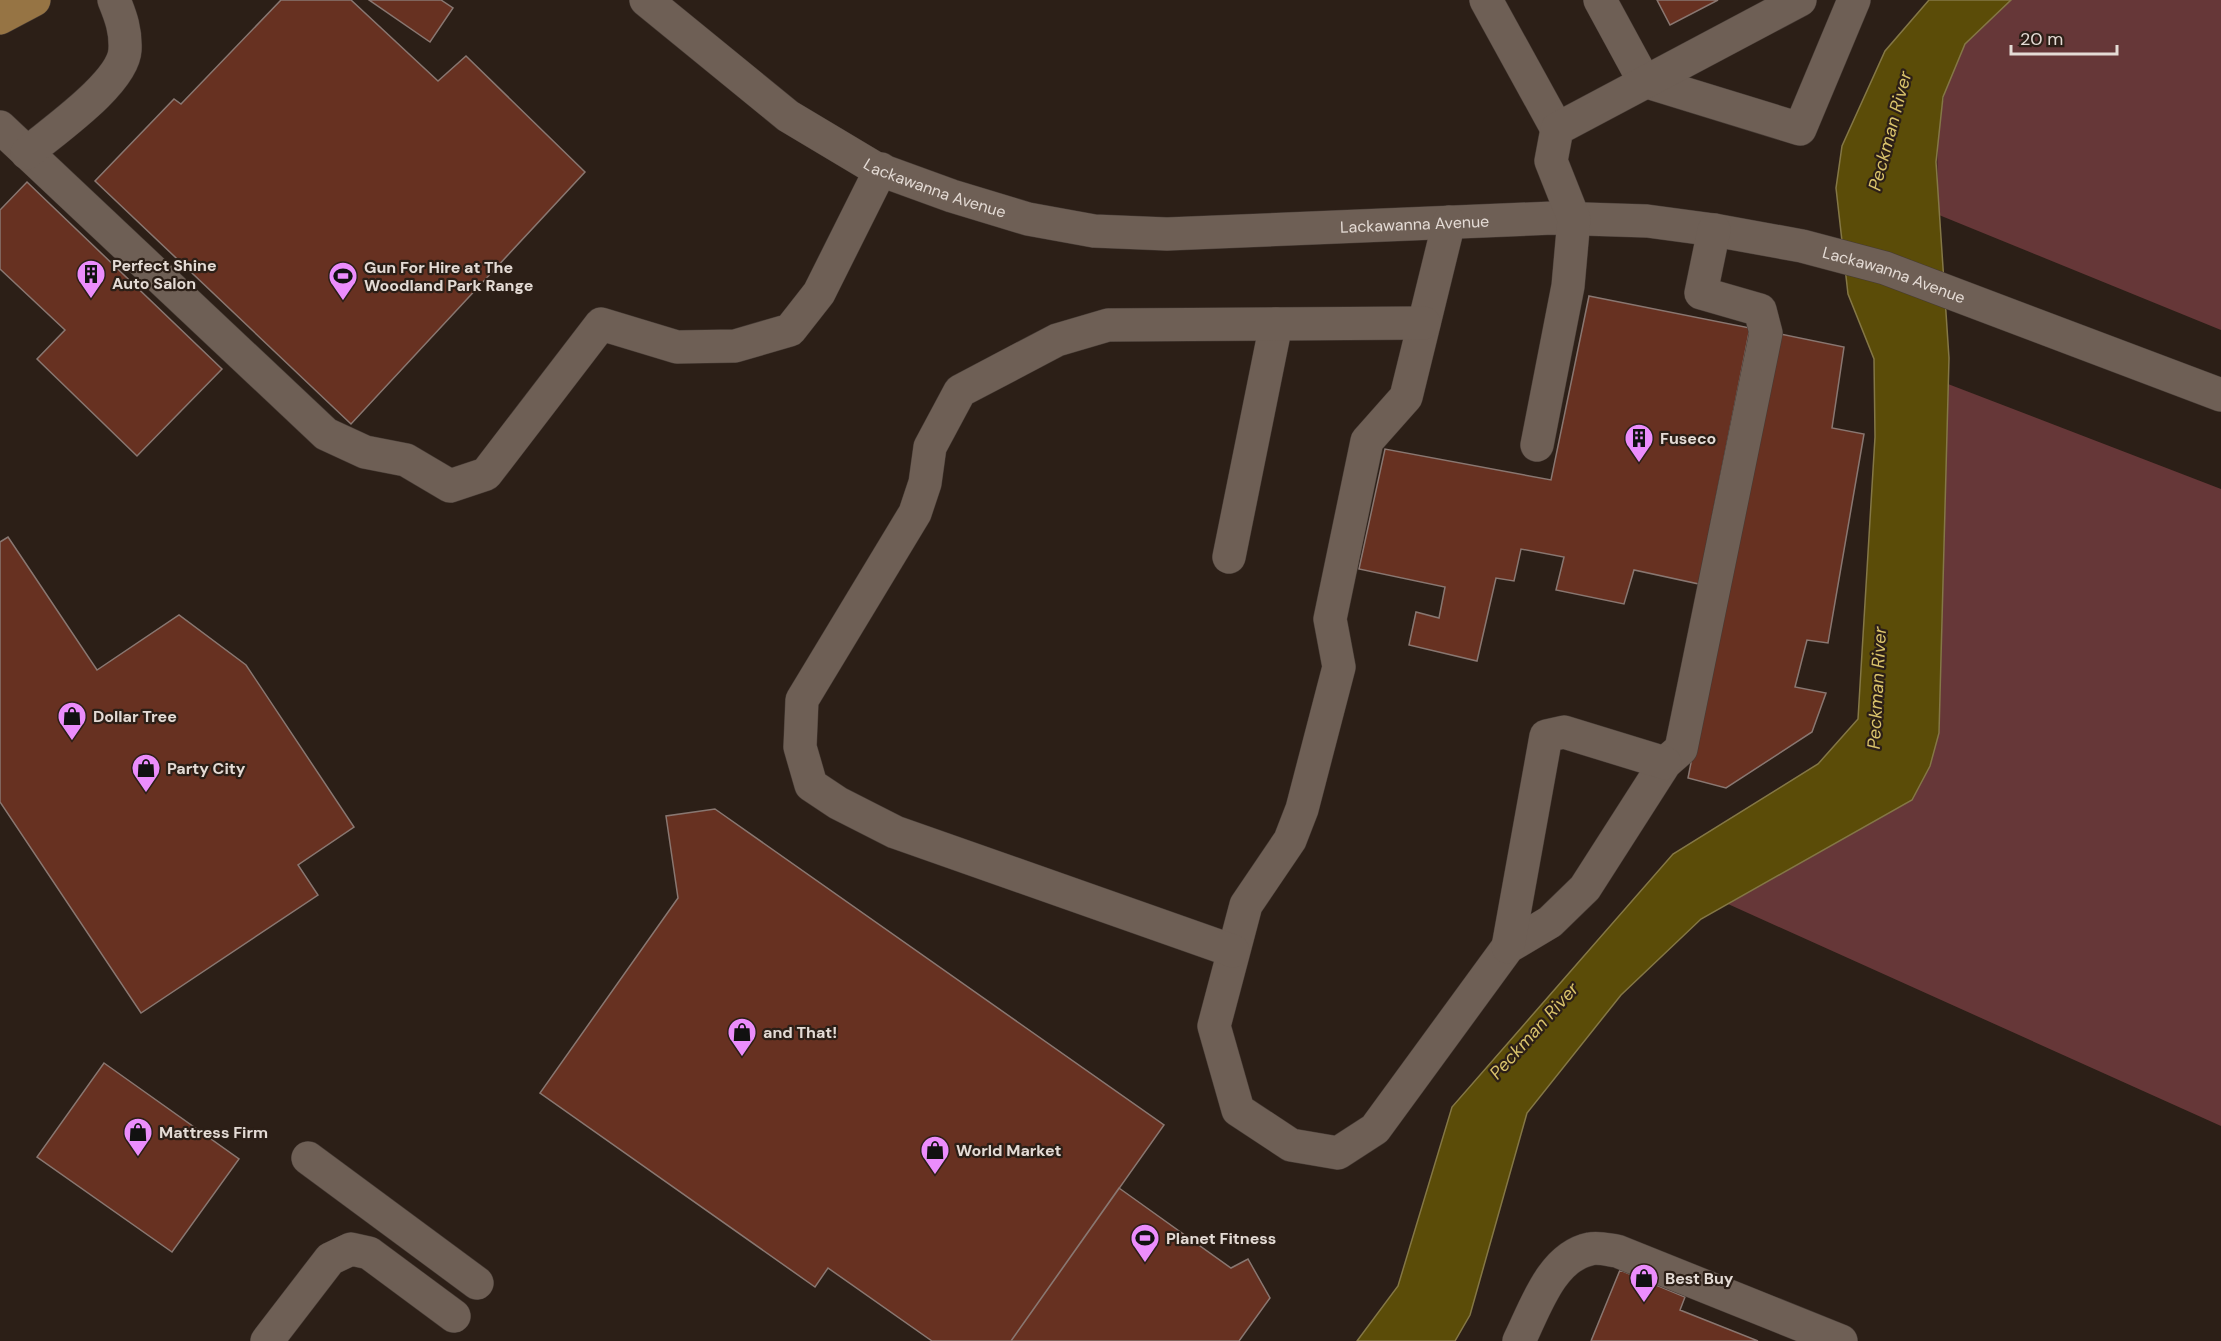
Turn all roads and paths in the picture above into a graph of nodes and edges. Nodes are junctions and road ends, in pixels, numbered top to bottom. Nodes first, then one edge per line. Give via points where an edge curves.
1 (34, 0) edge
2 (114, 0) edge
3 (1486, 0) edge
4 (1600, 0) edge
5 (1800, 0) edge
6 (1854, 0) edge
7 (657, 4) edge
8 (0, 18) edge
9 (1644, 81) junction
10 (0, 127) edge
11 (1557, 129) junction
12 (27, 153) junction
13 (881, 170) junction
14 (1574, 219) junction
15 (1449, 222) junction
16 (1714, 230) junction
17 (1424, 323) junction
18 (1275, 324) junction
19 (2221, 395) edge
20 (1538, 445) dead end
21 (1228, 557) dead end
22 (1665, 763) junction
23 (1508, 947) junction
24 (1233, 951) junction
25 (308, 1158) dead end
26 (477, 1283) dead end
27 (454, 1316) dead end
28 (267, 1341) edge
29 (1519, 1341) edge
30 (1841, 1341) edge

1 - 8 main road
2 - 12 street via 124,25 125,52 110,82
3 - 11 street
4 - 9 street
5 - 9 street
6 - 9 street via 1800,129
7 - 13 street, Lackawanna Avenue via 788,117
9 - 11 street
10 - 12 street
11 - 14 street via 1551,160
12 - 13 street via 326,434 364,452 406,460 450,486 486,474 601,324 677,347 735,346 790,330 819,293
13 - 15 street, Lackawanna Avenue via 1028,219 1094,231 1167,234
14 - 15 street, Lackawanna Avenue
14 - 16 street, Lackawanna Avenue via 1647,221
14 - 20 street via 1568,286
15 - 17 street
16 - 19 street, Lackawanna Avenue via 1802,246 1885,268
16 - 22 street via 1701,293 1760,310 1766,333 1681,749
17 - 18 street
17 - 24 street via 1406,397 1367,441 1330,619 1339,667 1302,809 1290,840 1246,905
18 - 21 street
18 - 24 street via 1108,325 1047,345 960,391 930,447 925,483 915,513 802,700 800,747 811,785 838,803 895,832
22 - 23 street via 1585,888 1550,922
22 - 23 street via 1564,732 1546,736
23 - 24 street via 1375,1129 1338,1153 1291,1145 1239,1110 1214,1026
25 - 26 street
27 - 28 street via 369,1252 351,1249 330,1259
29 - 30 street via 1550,1281 1569,1256 1592,1248 1617,1251

